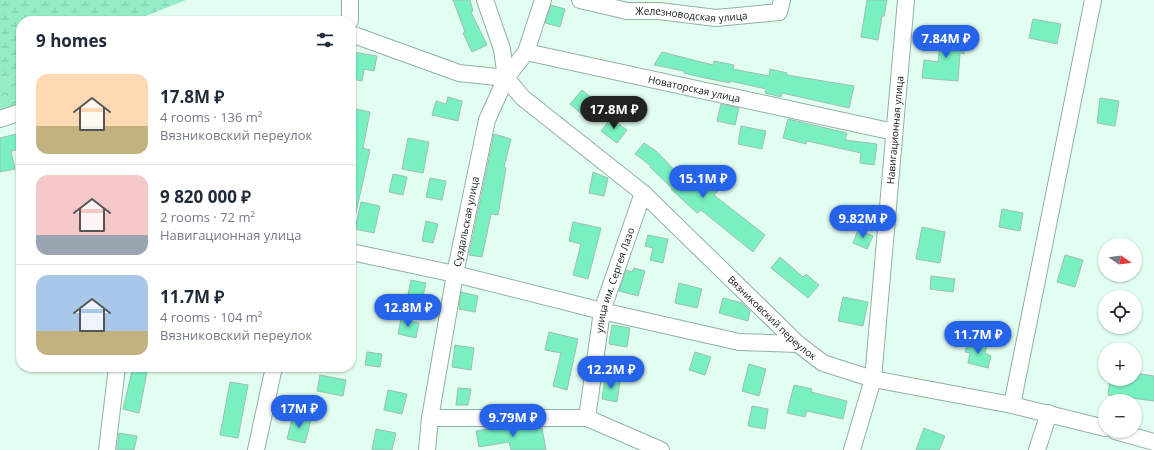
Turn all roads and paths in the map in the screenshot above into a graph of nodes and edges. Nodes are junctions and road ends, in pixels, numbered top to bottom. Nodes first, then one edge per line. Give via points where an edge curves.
1 (350, 0) edge
2 (485, 0) edge
3 (543, 0) edge
4 (580, 0) edge
5 (906, 0) edge
6 (1093, 0) edge
7 (660, 5) edge
8 (781, 6) edge
9 (350, 16) edge
10 (356, 36) edge
11 (526, 52) junction
12 (506, 78) junction
13 (16, 114) edge
14 (0, 119) edge
15 (894, 132) junction
16 (643, 193) junction
17 (356, 253) edge
18 (455, 274) junction
19 (602, 311) junction
20 (798, 344) junction
21 (116, 372) edge
22 (273, 372) edge
23 (873, 379) junction
24 (1012, 405) junction
25 (1049, 413) junction
26 (430, 418) junction
27 (587, 418) junction
28 (1098, 426) edge
29 (1140, 438) edge
30 (1154, 442) edge
31 (107, 450) edge
32 (256, 450) edge
33 (427, 450) edge
34 (661, 450) edge
35 (852, 450) edge
36 (1037, 450) edge

1 - 9 street
2 - 12 street via 502,49
3 - 11 street
4 - 7 street, Железноводская улица via 627,11
5 - 15 street, Навигационная улица
6 - 24 street
7 - 8 street, Железноводская улица via 716,18
10 - 12 street via 459,72
11 - 12 street
11 - 15 street, Новаторская улица
12 - 16 street, Вязниковский переулок via 523,98
12 - 18 street, Суздальская улица via 487,120
13 - 14 street
15 - 23 street, Навигационная улица
16 - 19 street, улица им. Сергея Лазо
16 - 20 street, Вязниковский переулок
17 - 18 street
18 - 19 street
18 - 26 street, Суздальская улица
19 - 20 street via 739,342
19 - 27 street, улица им. Сергея Лазо
20 - 23 street, Вязниковский переулок via 823,362
21 - 31 street
22 - 32 street
23 - 24 street, Вязниковский переулок
23 - 35 street, Навигационная улица
24 - 25 street, Вязниковский переулок
25 - 28 street, Вязниковский переулок
25 - 36 street
26 - 27 street
26 - 33 street, Суздальская улица
27 - 34 street
29 - 30 street

